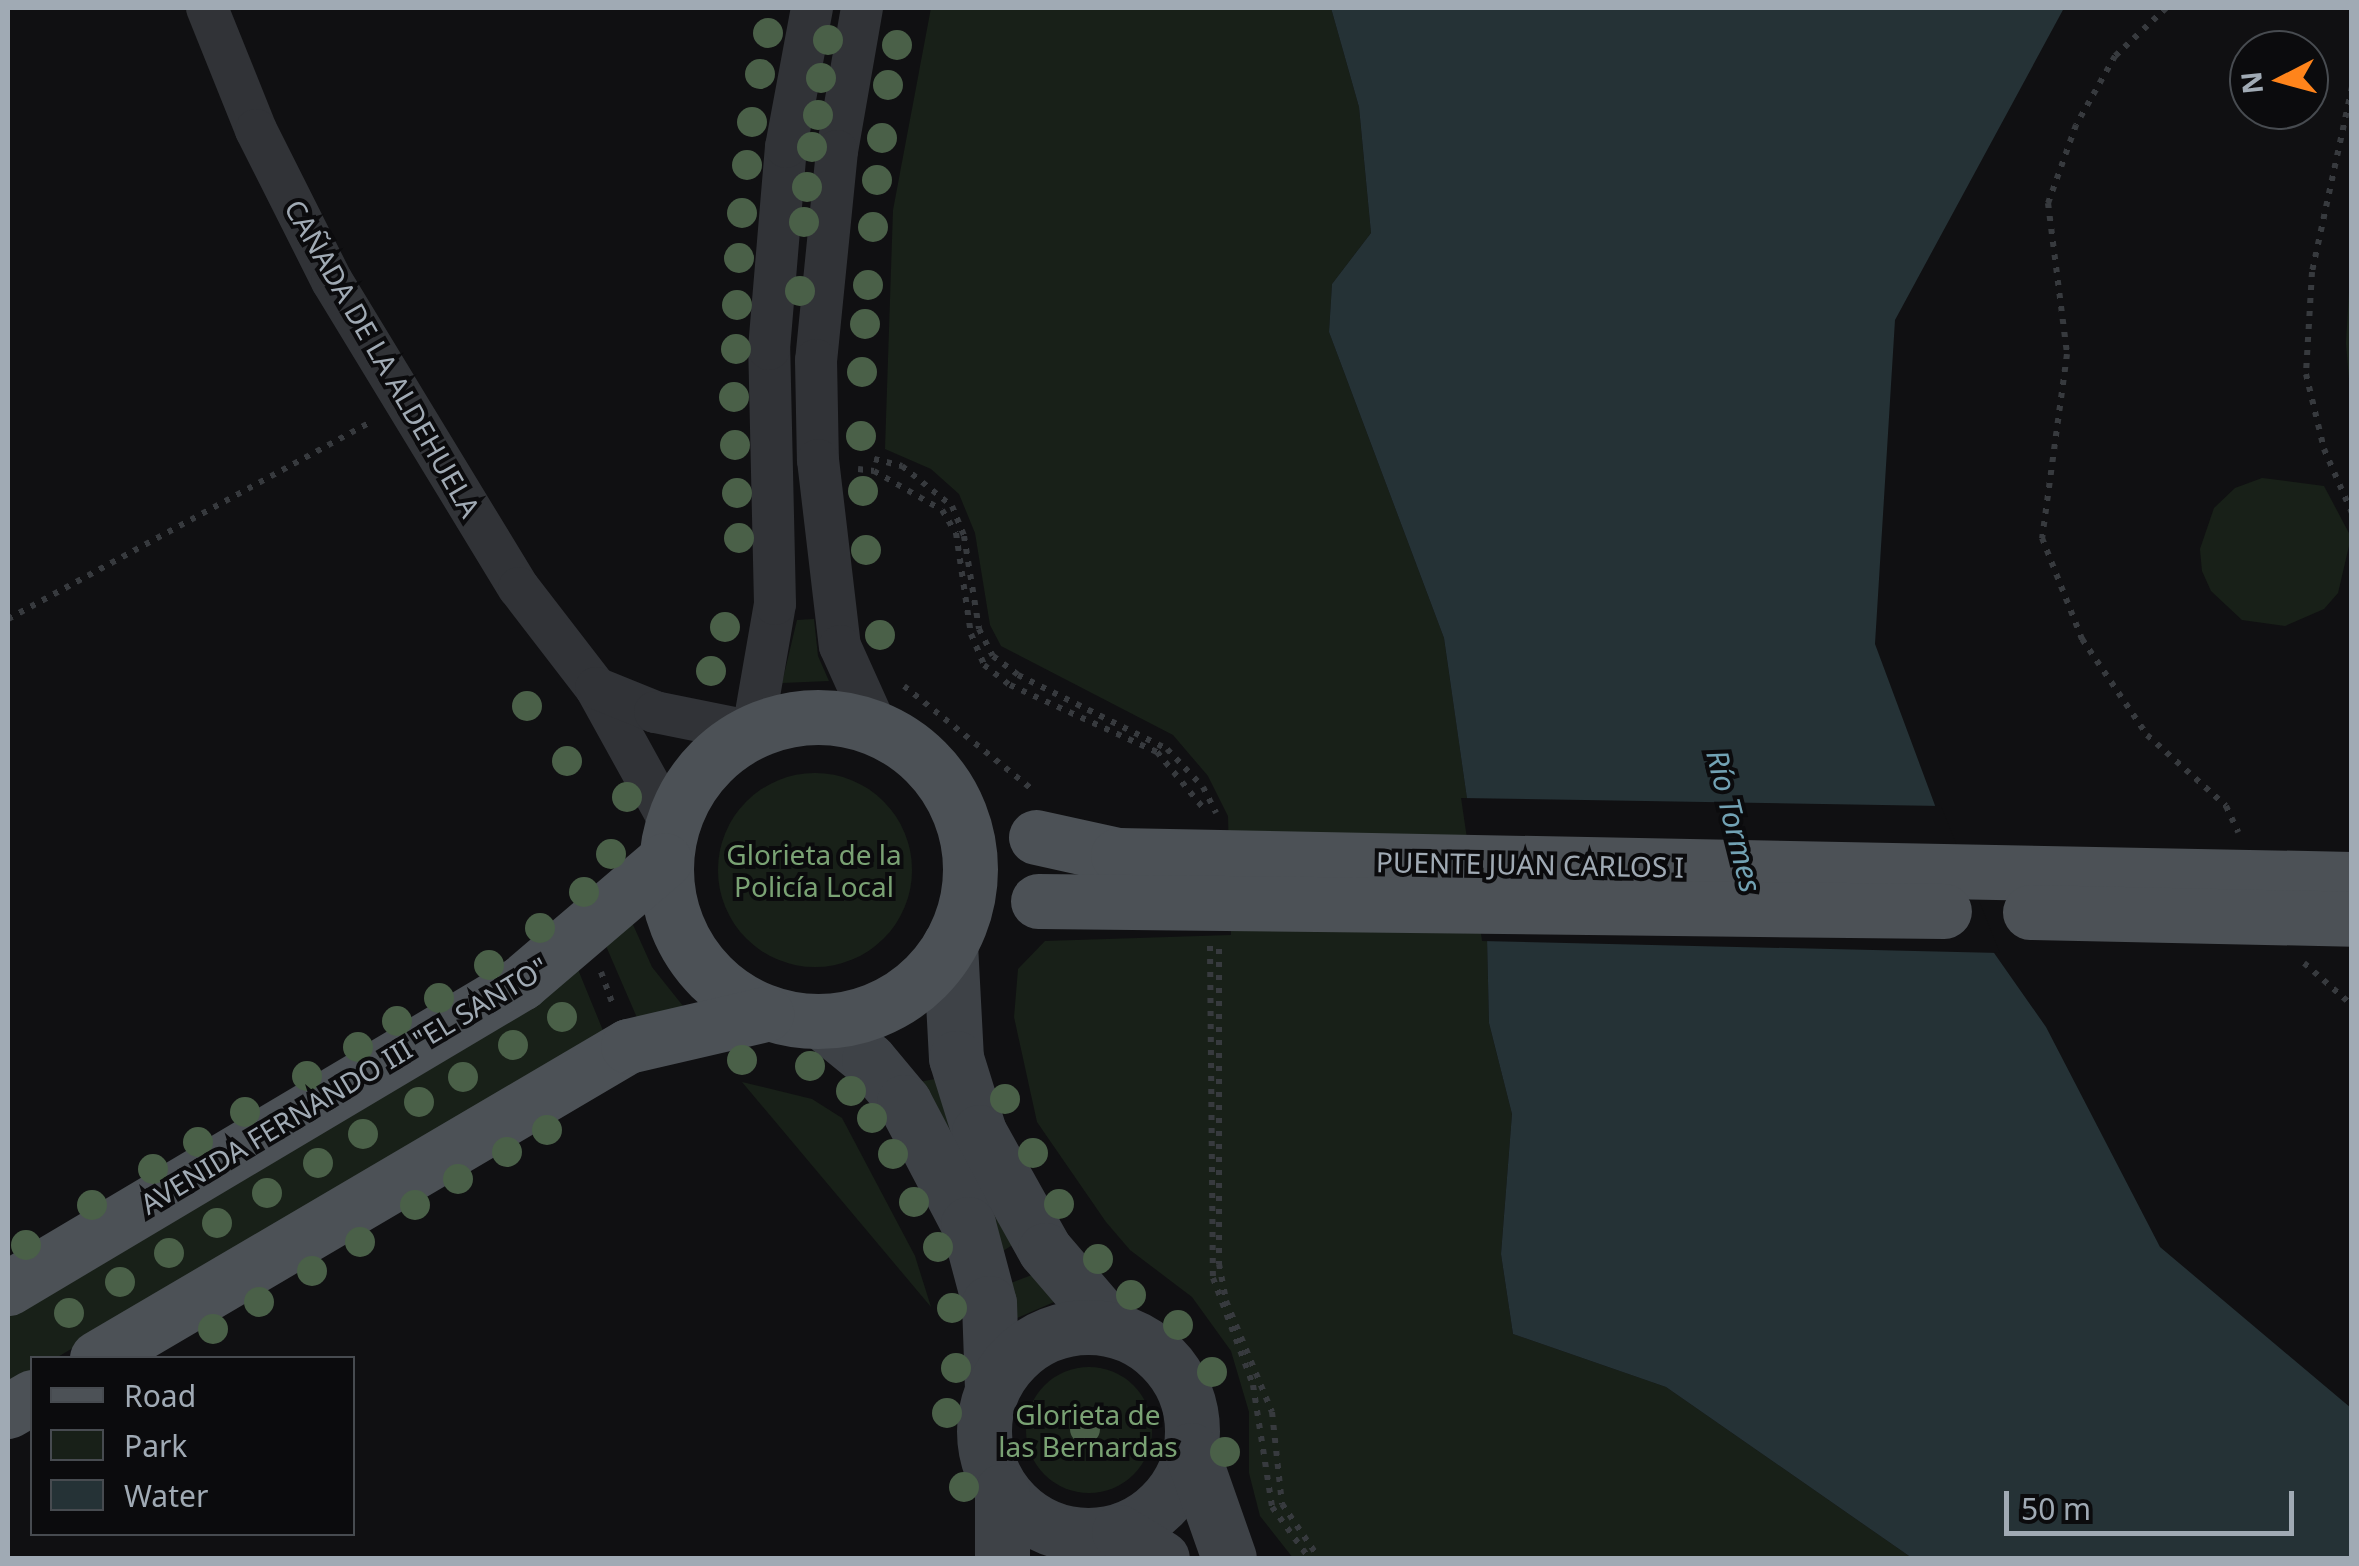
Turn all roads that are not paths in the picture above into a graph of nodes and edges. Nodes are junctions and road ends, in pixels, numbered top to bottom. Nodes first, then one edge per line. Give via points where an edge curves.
1 (207, 8) edge
2 (812, 8) edge
3 (862, 8) edge
4 (596, 688) junction
5 (885, 703) junction
6 (751, 730) junction
7 (956, 805) junction
8 (668, 842) junction
9 (2352, 879) edge
10 (2352, 919) edge
11 (955, 934) junction
12 (766, 1014) junction
13 (822, 1022) junction
14 (8, 1288) edge
15 (1113, 1329) junction
16 (100, 1356) edge
17 (992, 1390) junction
18 (30, 1397) edge
19 (8, 1411) edge
20 (1191, 1450) junction
21 (1002, 1490) junction
22 (1106, 1546) edge
23 (1002, 1558) edge
24 (1230, 1558) edge

1 - 4 street, CAÑADA DE LA ALDEHUELA via 256,130 332,282 519,588
2 - 6 street via 786,147 768,349 775,604
3 - 5 street via 837,150 816,360 818,460 840,646
4 - 6 street via 655,712
4 - 8 street, CAÑADA DE LA ALDEHUELA
5 - 6 main road
5 - 7 main road
6 - 8 main road via 697,774
7 - 9 main road, PUENTE JUAN CARLOS I, bridge via 1044,819 1118,855
7 - 11 main road via 968,844 969,884
8 - 12 main road via 675,925 711,979
8 - 14 main road, AVENIDA FERNANDO III "EL SANTO" via 521,982
10 - 11 main road, PUENTE JUAN CARLOS I, bridge via 1038,901
11 - 13 main road via 917,985 873,1012
11 - 15 main road via 956,1058 979,1132 1045,1250
12 - 13 main road
12 - 16 main road via 628,1046
13 - 17 main road via 869,1060 904,1102 968,1224 985,1276
15 - 17 main road via 1068,1328 1035,1340 1010,1360
15 - 20 main road via 1137,1338 1176,1372 1191,1408
17 - 21 main road via 984,1424 987,1457
18 - 19 main road
20 - 22 main road via 1177,1488 1159,1509
20 - 24 main road
21 - 22 main road via 1036,1522
21 - 23 main road

